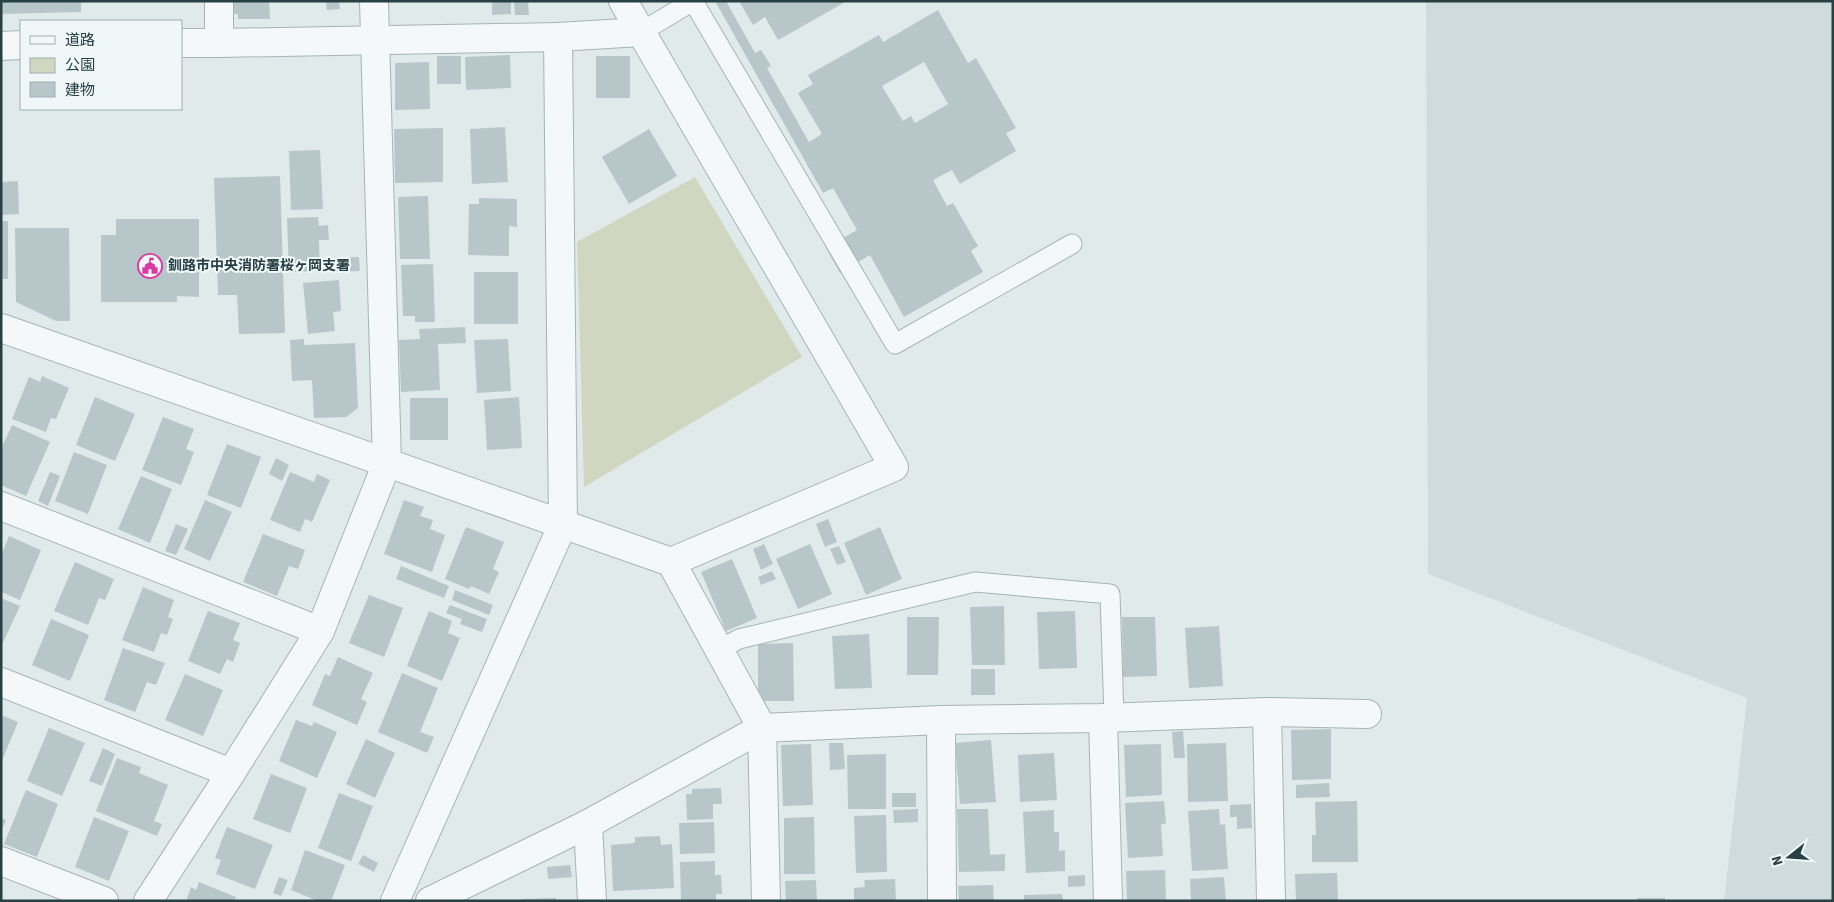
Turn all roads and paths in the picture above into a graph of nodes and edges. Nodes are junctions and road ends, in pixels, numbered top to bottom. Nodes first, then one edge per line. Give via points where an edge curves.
1 (219, 1) edge
2 (374, 1) edge
3 (623, 1) edge
4 (693, 1) edge
5 (640, 32) junction
6 (558, 37) junction
7 (374, 41) junction
8 (182, 43) edge
9 (219, 43) junction
10 (20, 45) edge
11 (1, 46) edge
12 (1072, 244) dead end
13 (1, 328) edge
14 (387, 463) junction
15 (1, 506) edge
16 (564, 524) junction
17 (671, 562) junction
18 (320, 631) junction
19 (719, 650) junction
20 (1, 682) edge
21 (1267, 712) junction
22 (1367, 714) dead end
23 (1109, 717) junction
24 (941, 720) junction
25 (762, 728) junction
26 (231, 773) junction
27 (588, 824) junction
28 (1, 861) edge
29 (104, 901) edge
30 (148, 901) edge
31 (395, 901) edge
32 (430, 901) edge
33 (592, 901) edge
34 (766, 901) edge
35 (942, 901) edge
36 (1108, 901) edge
37 (1271, 901) edge

1 - 9 street
2 - 7 street
3 - 5 street
4 - 5 lane
4 - 12 lane via 895,344
5 - 6 street
5 - 17 street via 894,467
6 - 7 street
6 - 16 street
7 - 9 street
7 - 14 street
8 - 9 street
10 - 11 street
13 - 14 street
14 - 16 street
14 - 18 street
15 - 18 street
16 - 17 street
16 - 31 street
17 - 19 street
18 - 26 street
19 - 23 lane via 739,639 975,582 1110,594
19 - 25 street
20 - 26 street
21 - 22 street
21 - 23 street
21 - 37 street
23 - 24 street
23 - 36 street
24 - 25 street
24 - 35 street
25 - 27 street
25 - 34 street
26 - 30 street
27 - 32 street
27 - 33 street
28 - 29 street

